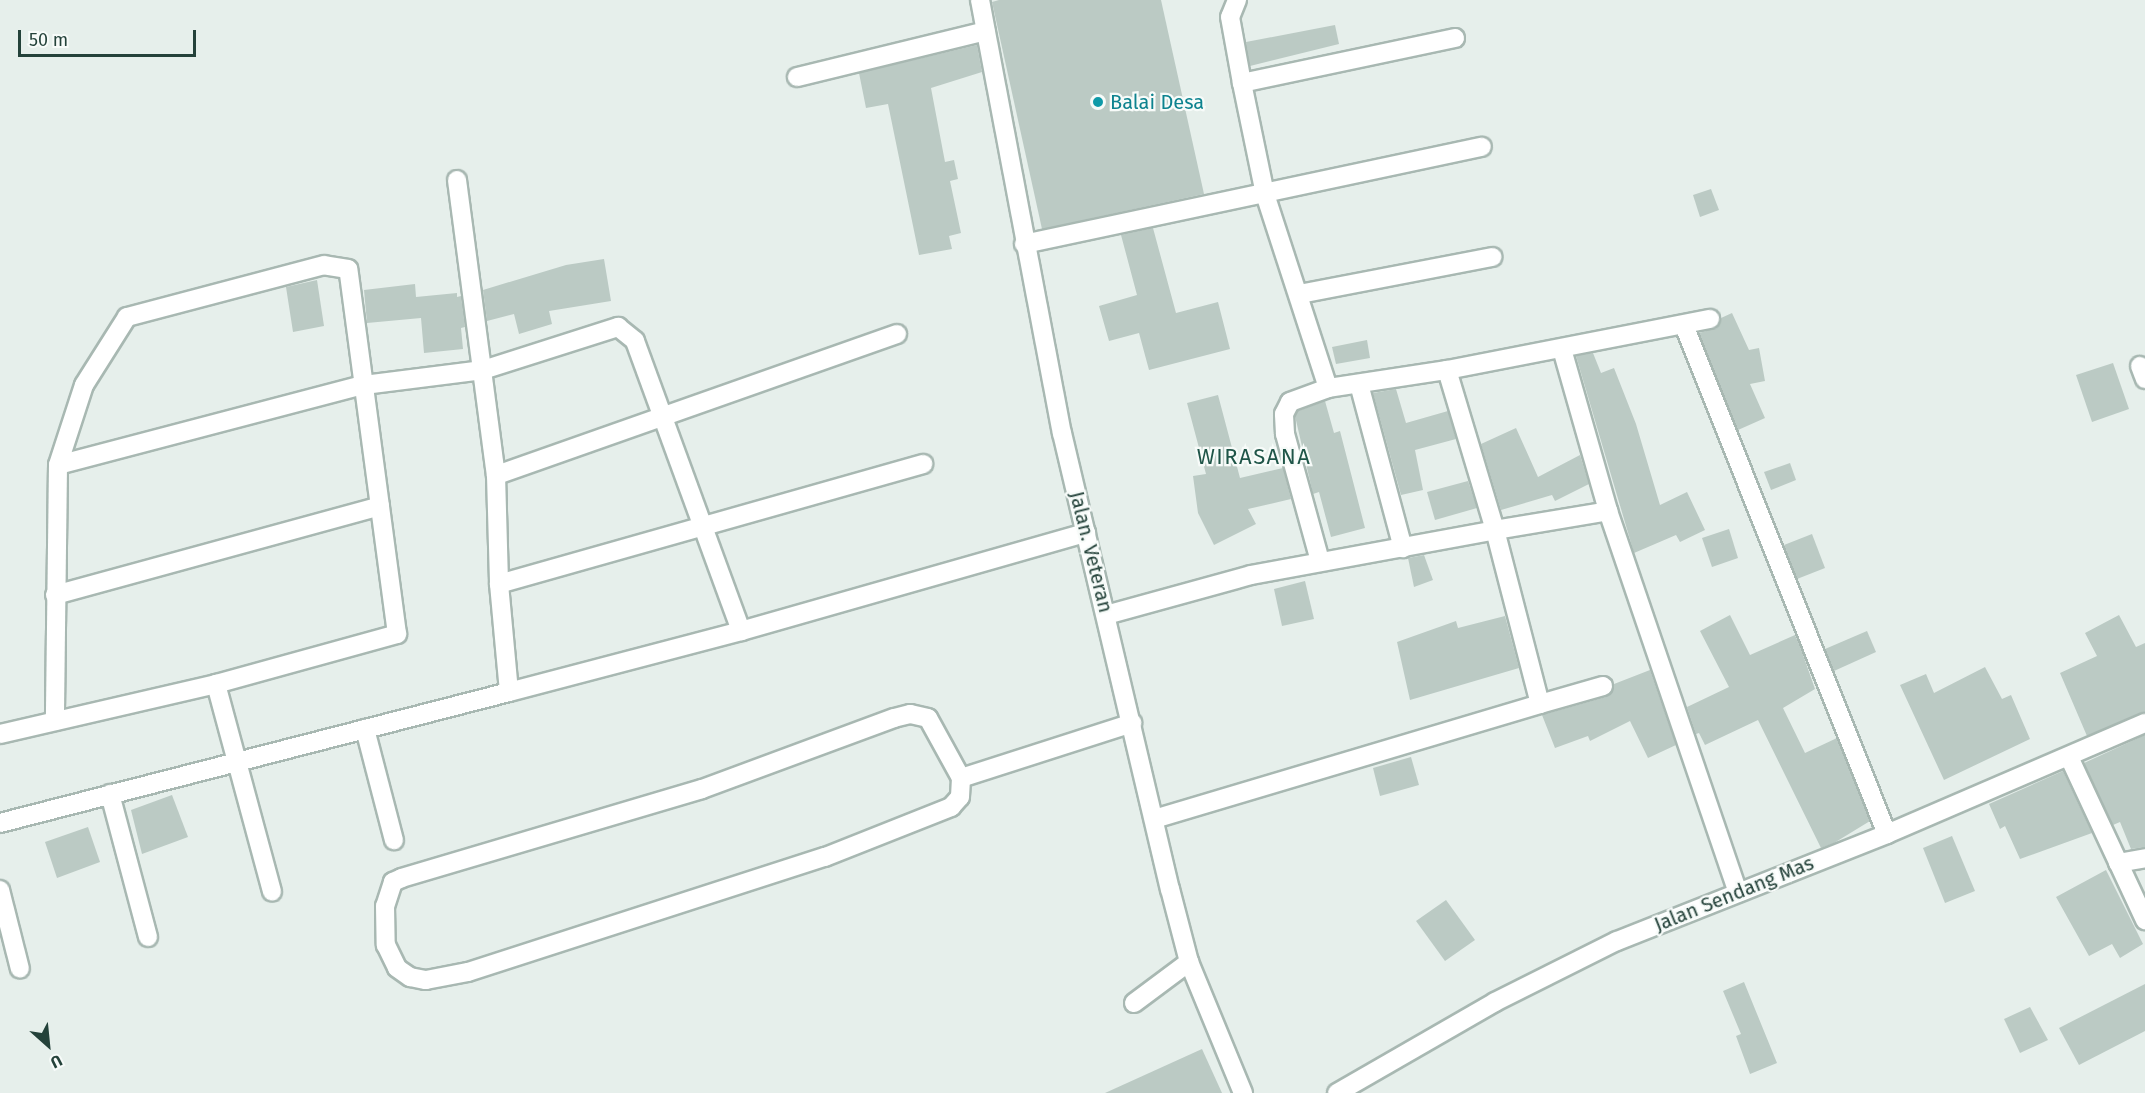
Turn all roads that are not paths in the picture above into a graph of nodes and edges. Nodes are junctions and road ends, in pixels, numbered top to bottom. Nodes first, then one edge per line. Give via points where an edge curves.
1 (980, 0) edge
2 (1237, 0) edge
3 (985, 31) junction
4 (1455, 38) dead end
5 (797, 78) dead end
6 (1242, 83) junction
7 (1482, 147) dead end
8 (457, 180) dead end
9 (1265, 194) junction
10 (1024, 244) junction
11 (1492, 257) dead end
12 (1300, 294) junction
13 (1710, 319) dead end
14 (1684, 325) junction
15 (897, 334) dead end
16 (1562, 349) junction
17 (483, 370) junction
18 (1448, 370) junction
19 (1359, 384) junction
20 (364, 385) junction
21 (1328, 388) junction
22 (664, 419) junction
23 (923, 464) dead end
24 (58, 465) junction
25 (496, 475) junction
26 (380, 506) junction
27 (1608, 511) junction
28 (705, 528) junction
29 (1495, 530) junction
30 (1086, 532) junction
31 (1403, 548) junction
32 (1320, 561) junction
33 (499, 584) junction
34 (55, 595) junction
35 (1106, 615) junction
36 (741, 631) junction
37 (216, 684) junction
38 (1603, 686) dead end
39 (509, 692) junction
40 (1540, 704) junction
41 (55, 721) junction
42 (1132, 723) junction
43 (2145, 723) edge
44 (365, 729) junction
45 (0, 734) edge
46 (2070, 759) junction
47 (239, 760) junction
48 (961, 778) junction
49 (110, 794) junction
50 (1154, 819) junction
51 (0, 823) edge
52 (1887, 834) junction
53 (394, 840) dead end
54 (2145, 858) edge
55 (2118, 863) junction
56 (0, 890) edge
57 (272, 892) dead end
58 (1738, 892) junction
59 (3, 911) edge
60 (2145, 920) edge
61 (148, 937) dead end
62 (1189, 962) junction
63 (20, 969) dead end
64 (1134, 1003) dead end
65 (1244, 1093) edge
66 (1337, 1093) edge

1 - 3 street, Jalan. Veteran
2 - 6 street via 1230,17
3 - 5 street
3 - 10 street, Jalan. Veteran
4 - 6 street
6 - 9 street
7 - 9 street
8 - 17 street
9 - 10 street
9 - 12 street
10 - 30 street, Jalan. Veteran
11 - 12 street
12 - 21 street
13 - 14 street
14 - 16 street
14 - 52 street
15 - 22 street
16 - 18 street
16 - 27 street
17 - 20 street
17 - 22 street via 618,327 635,341
17 - 25 street
18 - 19 street
18 - 29 street
19 - 21 street
19 - 31 street
20 - 24 street
20 - 24 street via 348,269 324,265 127,317 84,385
20 - 26 street
21 - 32 street via 1290,402 1284,414 1285,434
22 - 25 street
22 - 28 street
23 - 28 street
24 - 34 street
25 - 33 street
26 - 34 street
26 - 37 street via 397,634
27 - 29 street
27 - 58 street
28 - 33 street
28 - 36 street
29 - 31 street
29 - 40 street
30 - 35 street, Jalan. Veteran
30 - 36 street
31 - 32 street
32 - 35 street via 1251,575
33 - 39 street
34 - 41 street
35 - 42 street, Jalan. Veteran
36 - 39 street
37 - 41 street
37 - 47 street
38 - 40 street
39 - 44 street
40 - 50 street
41 - 45 street
42 - 48 street
42 - 50 street, Jalan. Veteran
43 - 46 street, Jalan Sendang Mas
44 - 47 street
44 - 53 street
46 - 52 street, Jalan Sendang Mas
46 - 55 street
47 - 49 street
47 - 57 street
48 - 48 street via 956,803 910,824 668,910 468,972 426,980 410,977 397,968 386,945 385,906 393,882 402,878 702,789 902,716 921,714 928,718
49 - 51 street
49 - 61 street
50 - 62 street, Jalan. Veteran
52 - 58 street, Jalan Sendang Mas
54 - 55 street
55 - 60 street
56 - 59 street
58 - 66 street, Jalan Sendang Mas via 1617,941 1495,1002
59 - 63 street
62 - 64 street
62 - 65 street, Jalan. Veteran

